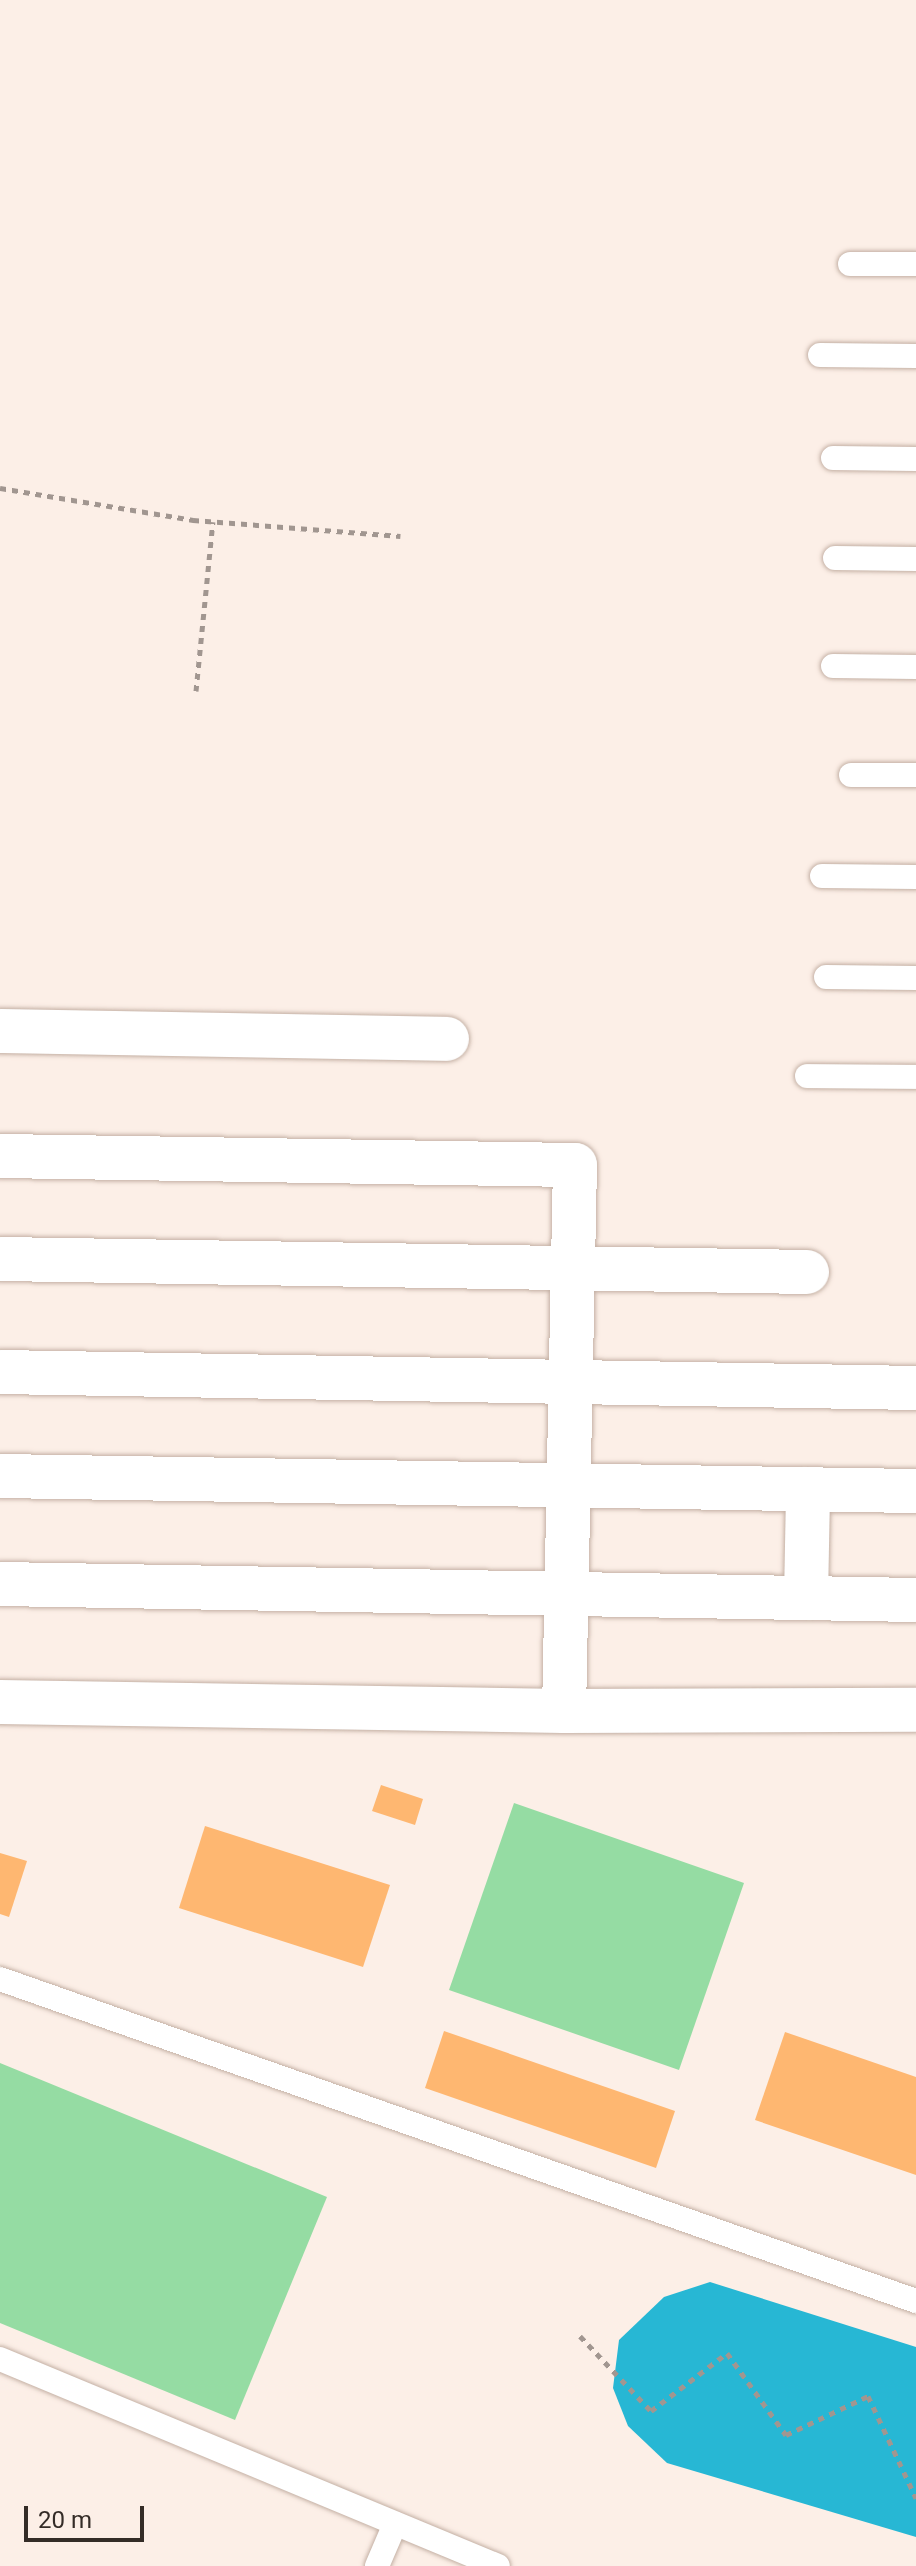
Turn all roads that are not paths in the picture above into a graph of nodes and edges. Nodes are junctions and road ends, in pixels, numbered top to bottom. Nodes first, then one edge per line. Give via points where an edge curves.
1 (850, 264) dead end
2 (916, 264) edge
3 (820, 355) dead end
4 (916, 356) edge
5 (833, 458) dead end
6 (916, 459) edge
7 (835, 558) dead end
8 (916, 559) edge
9 (833, 666) dead end
10 (916, 667) edge
11 (851, 775) dead end
12 (916, 775) edge
13 (822, 876) dead end
14 (916, 877) edge
15 (826, 977) dead end
16 (916, 978) edge
17 (0, 1031) edge
18 (447, 1039) dead end
19 (807, 1076) dead end
20 (916, 1077) edge
21 (0, 1156) edge
22 (0, 1259) edge
23 (573, 1268) junction
24 (807, 1272) dead end
25 (0, 1372) edge
26 (571, 1382) junction
27 (916, 1388) edge
28 (0, 1476) edge
29 (569, 1485) junction
30 (808, 1489) junction
31 (916, 1491) edge
32 (0, 1584) edge
33 (566, 1594) junction
34 (806, 1598) junction
35 (916, 1600) edge
36 (0, 1702) edge
37 (916, 1710) edge
38 (564, 1711) junction
39 (0, 1979) edge
40 (916, 2301) edge
41 (0, 2359) edge
42 (395, 2524) junction
43 (377, 2566) edge
44 (498, 2566) edge

1 - 2 lane
3 - 4 lane
5 - 6 lane
7 - 8 lane
9 - 10 lane
11 - 12 lane
13 - 14 lane
15 - 16 lane
17 - 18 street
19 - 20 lane
21 - 23 street via 575,1165
22 - 23 street
23 - 24 street
23 - 26 street
25 - 26 street
26 - 27 street
26 - 29 street
28 - 29 street
29 - 30 street
29 - 33 street
30 - 31 street
30 - 34 street
32 - 33 street
33 - 34 street
33 - 38 street
34 - 35 street
36 - 38 street
37 - 38 street
39 - 40 lane
41 - 42 lane
42 - 43 lane
42 - 44 lane

